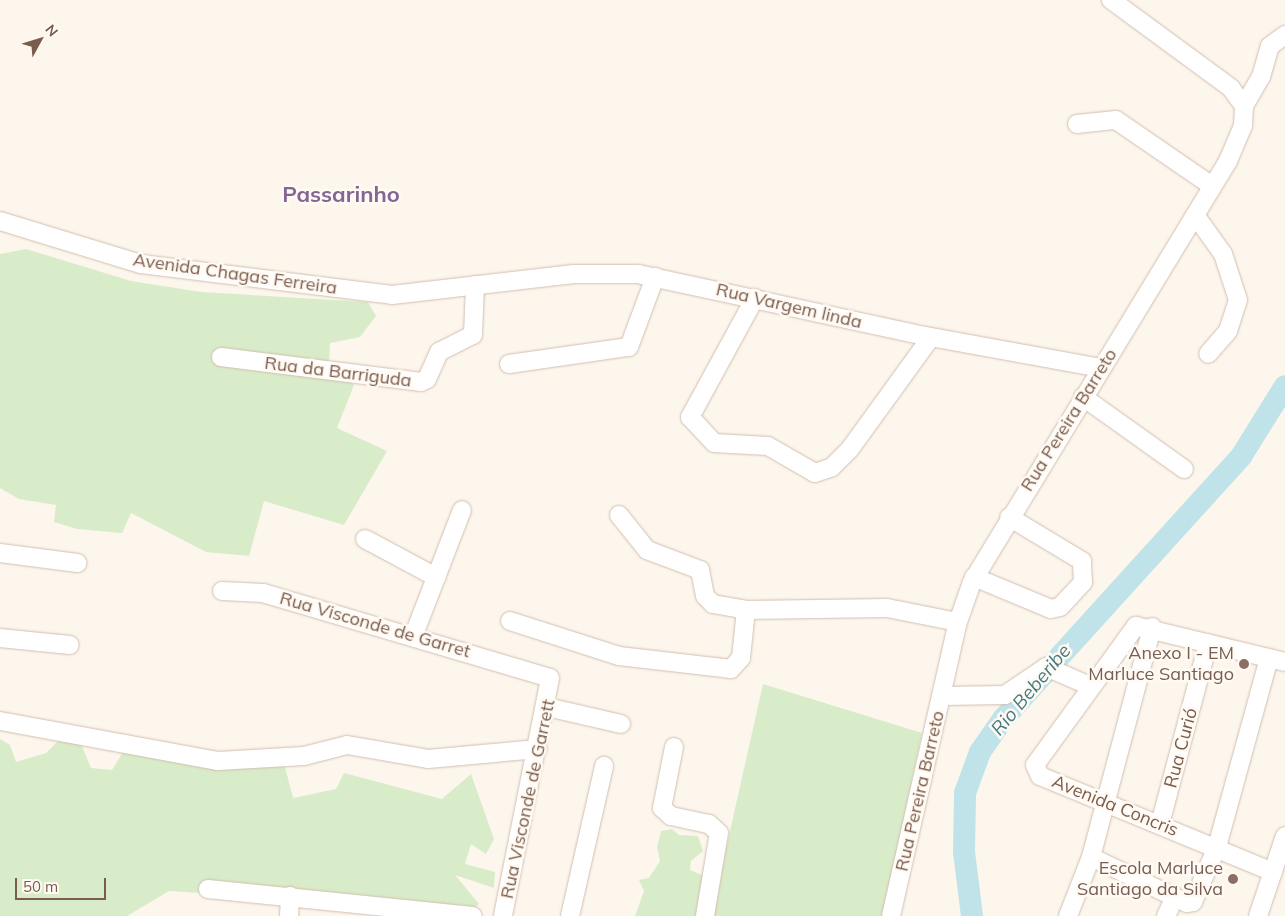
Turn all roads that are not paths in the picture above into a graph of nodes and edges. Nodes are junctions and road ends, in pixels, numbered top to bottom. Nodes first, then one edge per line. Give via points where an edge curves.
1 (1111, 0) edge
2 (1285, 36) edge
3 (1244, 106) junction
4 (1077, 124) dead end
5 (1212, 186) junction
6 (1195, 215) junction
7 (0, 221) edge
8 (655, 277) junction
9 (475, 285) junction
10 (755, 298) junction
11 (930, 337) junction
12 (1208, 354) dead end
13 (221, 357) dead end
14 (509, 364) dead end
15 (1101, 368) junction
16 (1084, 397) junction
17 (1184, 469) dead end
18 (462, 510) dead end
19 (619, 516) dead end
20 (1009, 517) junction
21 (365, 539) dead end
22 (0, 553) edge
23 (77, 563) dead end
24 (436, 577) junction
25 (974, 577) junction
26 (222, 591) dead end
27 (752, 610) junction
28 (510, 620) dead end
29 (958, 622) junction
30 (1152, 627) junction
31 (0, 638) edge
32 (414, 638) junction
33 (1208, 643) junction
34 (70, 645) dead end
35 (1277, 660) edge
36 (527, 669) joint
37 (1090, 686) junction
38 (942, 696) junction
39 (547, 707) junction
40 (0, 721) edge
41 (621, 724) dead end
42 (674, 747) dead end
43 (538, 749) junction
44 (604, 766) dead end
45 (1105, 802) junction
46 (1160, 824) junction
47 (1285, 836) edge
48 (1218, 846) junction
49 (1091, 857) junction
50 (1279, 861) edge
51 (208, 889) dead end
52 (290, 896) junction
53 (1175, 897) junction
54 (1261, 915) edge
55 (289, 916) edge
56 (472, 916) edge
57 (504, 916) edge
58 (570, 916) edge
59 (706, 916) edge
60 (891, 916) edge
61 (1068, 916) edge
62 (1166, 916) edge

1 - 3 street via 1220,78
2 - 3 street via 1270,46 1262,77
3 - 5 street, Rua Pereira Barreto via 1239,140
4 - 5 street via 1116,120
5 - 6 street, Rua Pereira Barreto
6 - 12 street via 1223,254 1238,300 1228,332
6 - 15 street, Rua Pereira Barreto
7 - 9 street, Avenida Chagas Ferreira via 141,264 392,295
8 - 9 street, Rua Vargem linda via 608,272
8 - 10 street, Rua Vargem linda
8 - 14 street via 629,347
9 - 13 street, Rua da Barriguda via 472,335 439,352 427,379 421,382
10 - 11 street, Rua Vargem linda
10 - 11 street via 690,417 714,443 768,446 816,473 832,467 850,449
11 - 15 street, Rua Vargem linda
15 - 16 street, Rua Pereira Barreto
16 - 17 street
16 - 20 street, Rua Pereira Barreto
18 - 24 street
19 - 27 street via 647,550 700,570 705,596 712,604
20 - 25 street, Rua Pereira Barreto
20 - 25 street via 1082,561 1083,582 1060,607 1050,609
21 - 24 street
22 - 23 street
24 - 32 street
25 - 29 street, Rua Pereira Barreto
26 - 32 street, Rua Visconde de Garret via 263,592
27 - 28 street via 741,658 731,669 619,656
27 - 29 street via 887,608
29 - 38 street, Rua Pereira Barreto
30 - 33 street
30 - 37 street, Avenida Concris via 1131,628
30 - 45 street
31 - 34 street
32 - 36 street, Rua Visconde de Garret
33 - 35 street
33 - 46 street, Rua Curió
35 - 48 street
36 - 39 street, Rua Visconde de Garrett via 550,678
37 - 38 street via 1056,670 1005,695
37 - 45 street, Avenida Concris via 1037,760 1034,771
38 - 60 street, Rua Pereira Barreto
39 - 41 street
39 - 43 street, Rua Visconde de Garrett
40 - 43 street via 218,761 304,756 347,745 428,759
42 - 59 street via 662,808 671,816 709,824 718,833
43 - 57 street, Rua Visconde de Garrett
44 - 58 street
45 - 46 street, Avenida Concris
45 - 49 street
46 - 48 street, Avenida Concris
47 - 50 street
48 - 50 street, Avenida Concris
48 - 53 street via 1193,902
49 - 53 street
49 - 61 street
50 - 54 street
51 - 52 street
52 - 55 street
52 - 56 street
53 - 62 street

